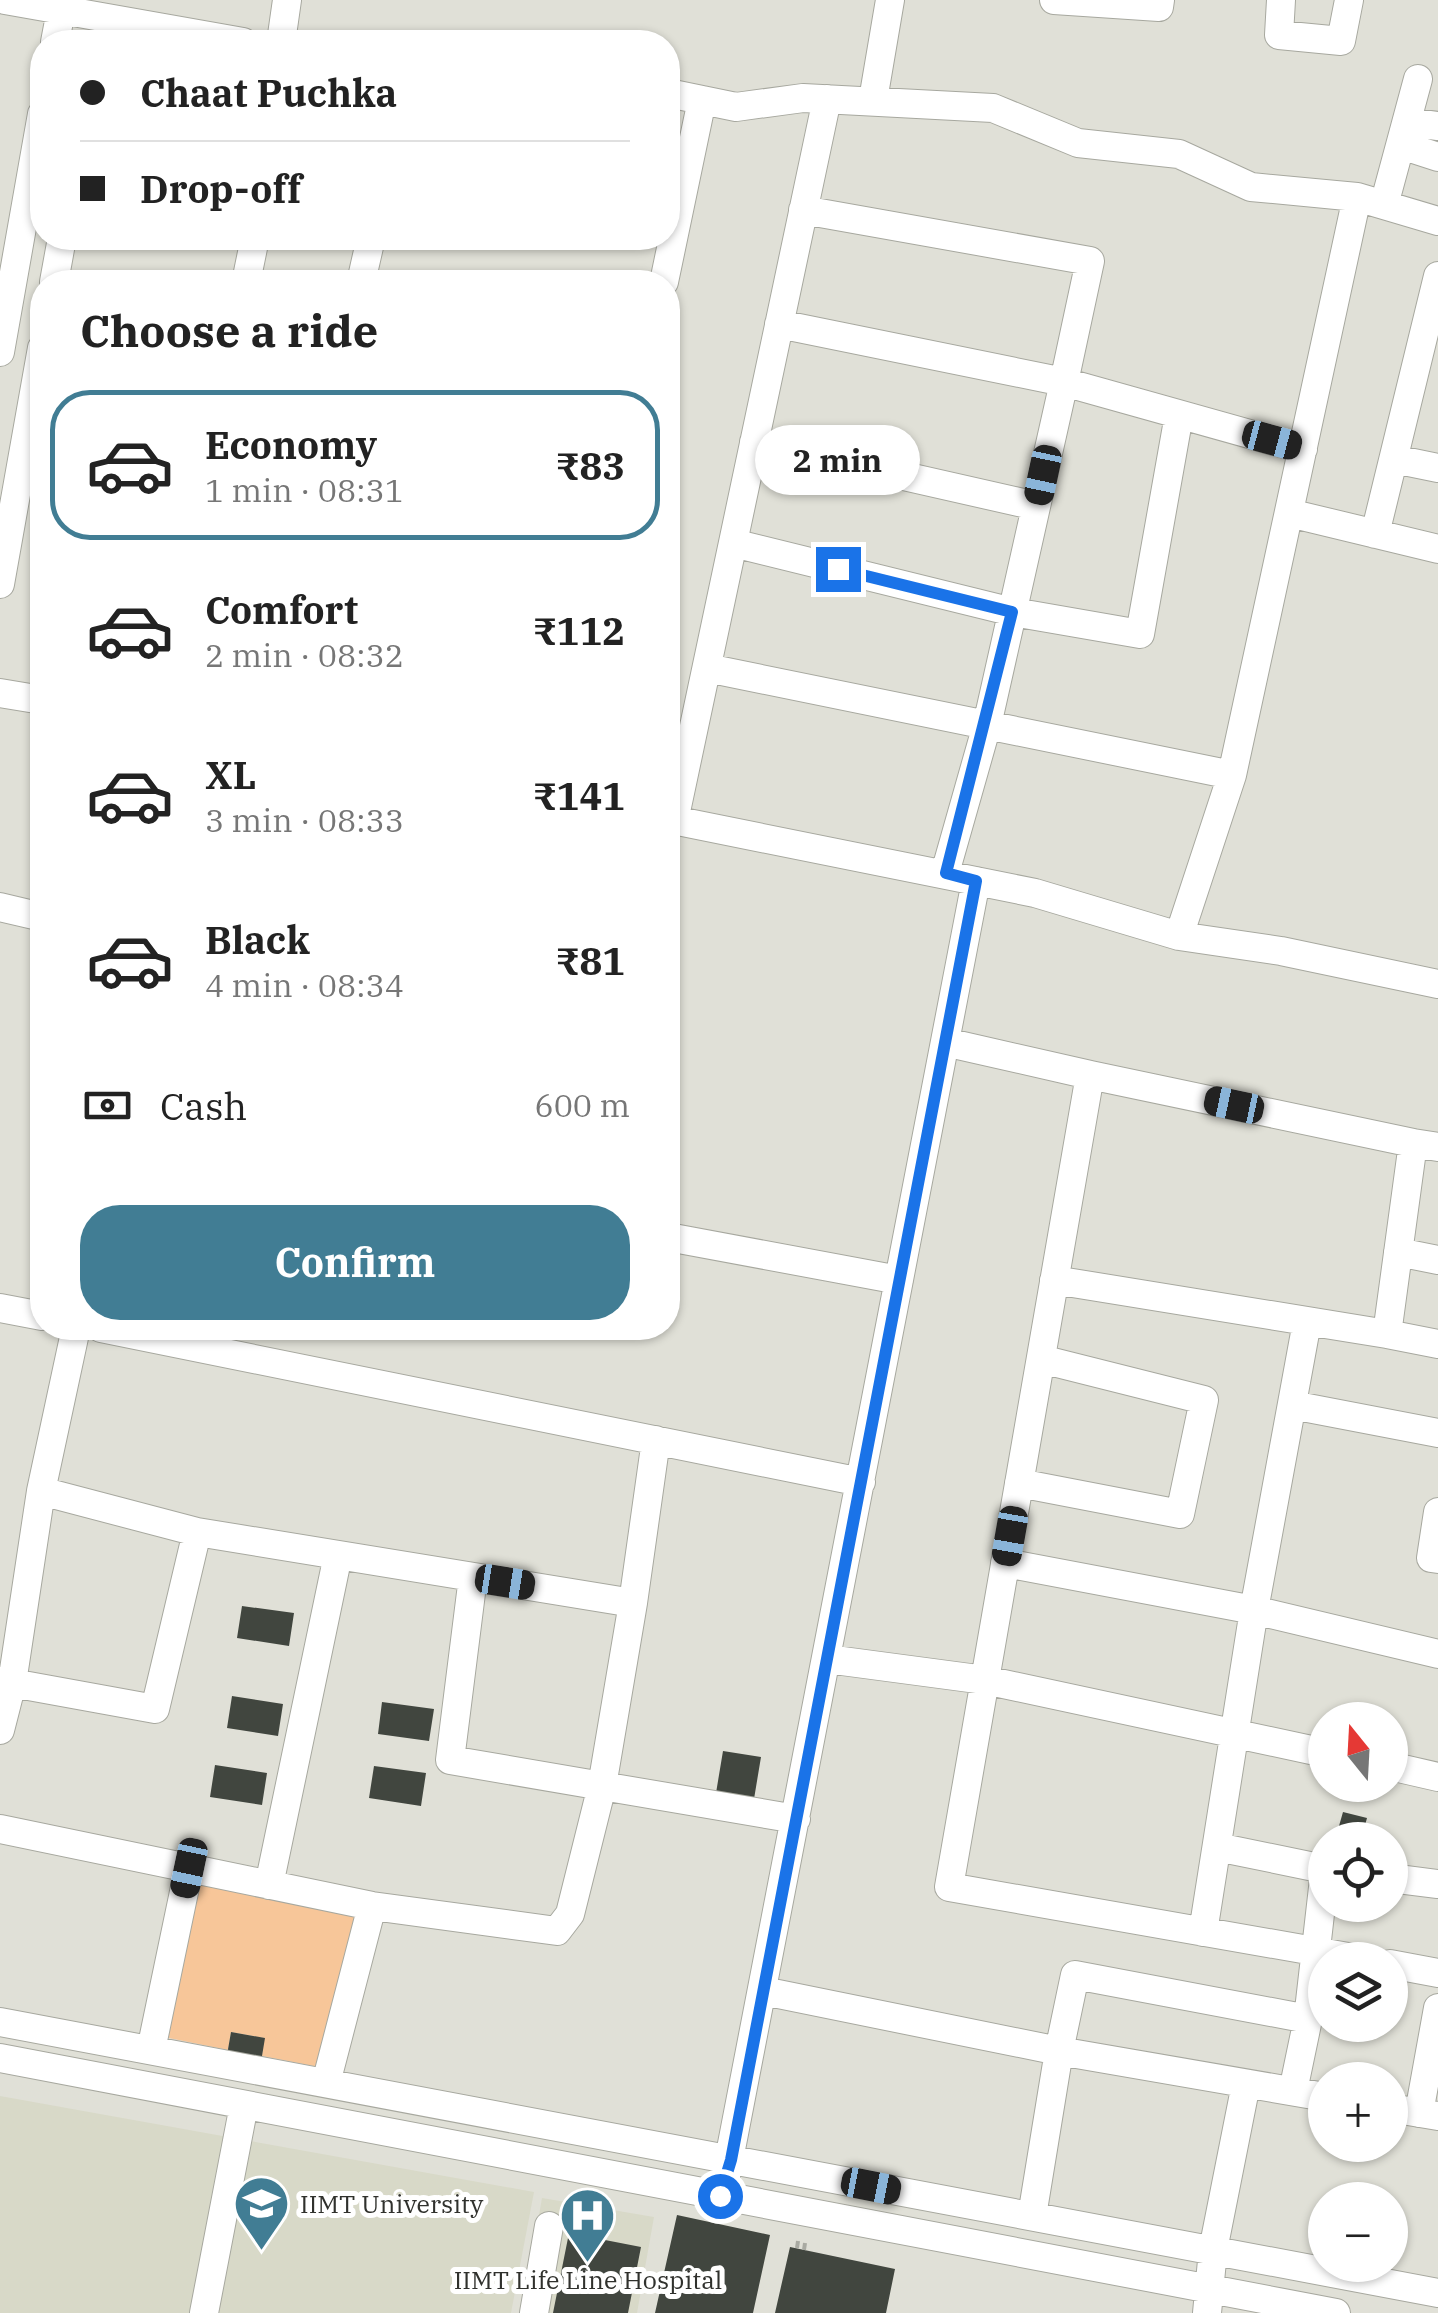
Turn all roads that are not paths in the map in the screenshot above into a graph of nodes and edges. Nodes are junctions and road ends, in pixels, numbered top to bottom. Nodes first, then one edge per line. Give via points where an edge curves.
1 (5, 0) edge
2 (288, 0) edge
3 (890, 0) edge
4 (1054, 0) edge
5 (1160, 0) edge
6 (1282, 0) edge
7 (1349, 0) edge
8 (62, 5) edge
9 (102, 20) edge
10 (57, 30) edge
11 (166, 30) edge
12 (284, 30) edge
13 (1418, 80) dead end
14 (680, 95) edge
15 (826, 98) junction
16 (702, 100) junction
17 (874, 100) junction
18 (1438, 126) edge
19 (1404, 134) junction
20 (1438, 157) edge
21 (30, 182) edge
22 (680, 187) edge
23 (1370, 201) junction
24 (803, 210) junction
25 (1438, 220) edge
26 (1438, 276) edge
27 (779, 324) junction
28 (0, 352) edge
29 (1064, 382) junction
30 (1179, 414) junction
31 (30, 415) edge
32 (754, 442) junction
33 (1302, 448) junction
34 (1394, 459) junction
35 (1438, 468) edge
36 (1036, 506) junction
37 (1288, 513) junction
38 (1375, 534) junction
39 (732, 543) junction
40 (1438, 548) edge
41 (0, 584) edge
42 (1012, 612) junction
43 (706, 668) junction
44 (0, 692) edge
45 (30, 698) edge
46 (987, 725) junction
47 (1232, 776) junction
48 (680, 781) edge
49 (680, 822) edge
50 (946, 873) junction
51 (976, 881) junction
52 (0, 907) edge
53 (30, 913) edge
54 (1179, 936) junction
55 (1438, 984) edge
56 (945, 1042) junction
57 (1090, 1074) junction
58 (1426, 1145) edge
59 (680, 1239) edge
60 (1398, 1252) junction
61 (1438, 1260) edge
62 (900, 1280) junction
63 (1054, 1280) junction
64 (0, 1308) edge
65 (30, 1314) edge
66 (1308, 1322) junction
67 (1387, 1334) junction
68 (73, 1340) edge
69 (160, 1340) edge
70 (1438, 1344) edge
71 (1041, 1360) junction
72 (1292, 1406) junction
73 (1438, 1433) edge
74 (656, 1440) junction
75 (861, 1482) junction
76 (1019, 1483) junction
77 (41, 1491) junction
78 (1438, 1512) edge
79 (197, 1532) junction
80 (338, 1555) junction
81 (1438, 1559) edge
82 (1005, 1563) junction
83 (473, 1576) junction
84 (633, 1602) junction
85 (1254, 1610) junction
86 (1438, 1654) edge
87 (827, 1659) junction
88 (985, 1680) junction
89 (6, 1682) edge
90 (0, 1730) edge
91 (1235, 1733) junction
92 (1308, 1748) edge
93 (1408, 1770) edge
94 (1438, 1776) edge
95 (602, 1786) junction
96 (796, 1819) junction
97 (0, 1829) edge
98 (1217, 1847) junction
99 (1308, 1866) edge
100 (189, 1868) junction
101 (1408, 1880) edge
102 (269, 1884) junction
103 (1438, 1884) edge
104 (372, 1906) junction
105 (1203, 1932) junction
106 (1308, 1950) edge
107 (1408, 1967) edge
108 (1438, 1973) edge
109 (764, 1992) junction
110 (1438, 2008) edge
111 (1308, 2019) joint
112 (0, 2022) edge
113 (151, 2050) junction
114 (1060, 2051) junction
115 (0, 2058) edge
116 (326, 2083) junction
117 (1246, 2084) junction
118 (1294, 2091) junction
119 (1308, 2094) edge
120 (244, 2105) junction
121 (1428, 2114) edge
122 (731, 2160) junction
123 (720, 2196) junction
124 (941, 2199) junction
125 (1032, 2216) junction
126 (549, 2226) dead end
127 (935, 2236) junction
128 (1212, 2250) junction
129 (1438, 2292) edge
130 (1208, 2301) edge
131 (209, 2312) edge
132 (534, 2313) edge
133 (1336, 2313) edge

1 - 8 street
2 - 12 street
3 - 17 street
4 - 5 street via 1160,7
6 - 7 street via 1279,35 1342,41
8 - 9 street
8 - 10 street
9 - 11 street
13 - 19 street
14 - 16 street
15 - 16 street via 736,107
15 - 17 street
15 - 24 street
16 - 22 street
17 - 23 street via 993,108 1078,143 1179,154 1251,187
18 - 19 street
19 - 20 street
19 - 23 street
21 - 28 street
23 - 25 street
23 - 33 street
24 - 27 street
24 - 29 street via 1090,261
26 - 34 street
27 - 29 street
27 - 32 street
29 - 30 street
29 - 36 street
30 - 33 street
30 - 42 street via 1140,634
31 - 41 street
32 - 36 street
32 - 39 street
33 - 37 street
34 - 35 street
34 - 38 street
36 - 42 street
37 - 38 street
37 - 47 street
38 - 40 street
39 - 42 street
39 - 43 street
42 - 46 street
43 - 46 street
43 - 48 street
44 - 45 street
46 - 47 street
46 - 50 street
47 - 54 street
49 - 50 street
50 - 51 street
51 - 54 street
51 - 56 street
52 - 53 street
54 - 55 street via 1282,950
56 - 57 street
56 - 62 street
57 - 58 street
57 - 63 street
58 - 60 street
59 - 62 street
60 - 61 street
60 - 67 street
62 - 75 street
63 - 66 street
63 - 71 street
64 - 65 street
66 - 67 street
66 - 72 street
67 - 70 street
68 - 77 street
69 - 74 street
71 - 76 street
71 - 76 street via 1204,1400 1180,1514
72 - 73 street
72 - 85 street
74 - 75 street
74 - 84 street
75 - 87 street
76 - 82 street
77 - 79 street
77 - 89 street
78 - 81 street via 1431,1558
79 - 80 street
79 - 89 street via 156,1710
80 - 83 street
80 - 102 street
82 - 85 street
82 - 88 street
83 - 84 street
83 - 95 street via 450,1760
84 - 95 street
85 - 86 street
85 - 91 street
87 - 88 street
87 - 96 street
88 - 91 street
88 - 105 street via 949,1888
89 - 90 street
91 - 92 street
91 - 98 street
93 - 94 street
95 - 96 street
95 - 104 street via 570,1914 557,1930
96 - 109 street
97 - 100 street
98 - 99 street
98 - 105 street
100 - 102 street
100 - 113 street
101 - 103 street
102 - 104 street
104 - 116 street
105 - 106 street
107 - 108 street
109 - 114 street
109 - 122 street
110 - 121 street
111 - 114 street via 1075,1975
111 - 118 street
112 - 113 street
113 - 116 street
114 - 117 street
114 - 125 street
115 - 120 street
116 - 122 street
117 - 118 street
117 - 128 street
118 - 119 street
120 - 123 street
120 - 131 street
122 - 123 street
122 - 124 street
123 - 127 street
124 - 125 street
124 - 127 street
125 - 128 street
126 - 132 street
127 - 130 street
128 - 129 street
128 - 130 street
130 - 133 street

